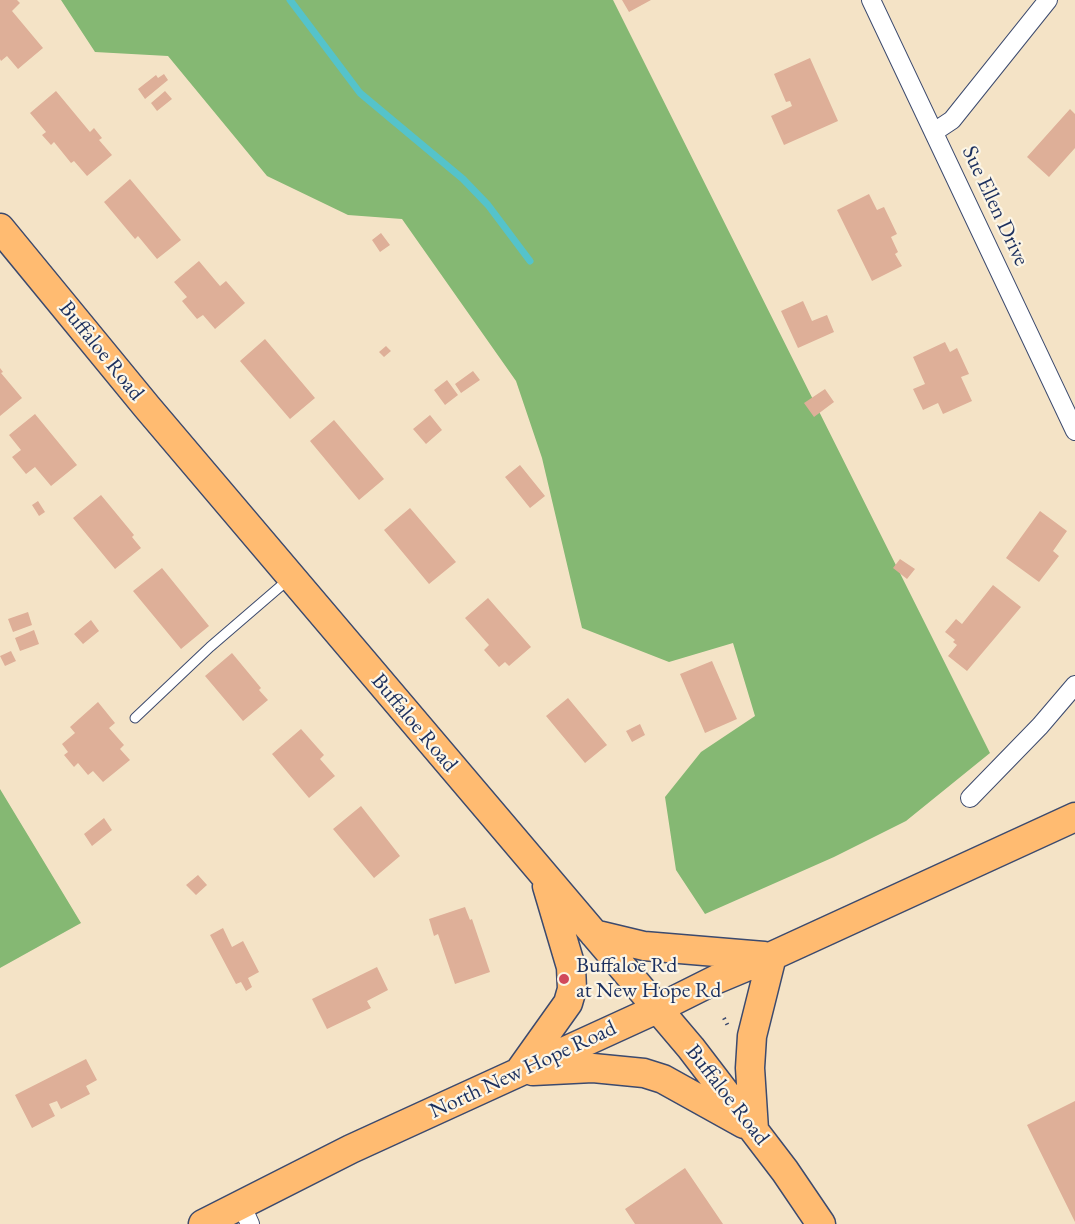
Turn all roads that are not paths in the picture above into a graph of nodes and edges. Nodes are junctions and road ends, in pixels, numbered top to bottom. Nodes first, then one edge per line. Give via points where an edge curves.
1 (871, 0) edge
2 (1048, 0) edge
3 (934, 132) junction
4 (0, 228) edge
5 (1075, 431) edge
6 (290, 577) junction
7 (1075, 685) edge
8 (135, 718) dead end
9 (970, 798) dead end
10 (1075, 817) edge
11 (543, 874) junction
12 (594, 934) junction
13 (772, 956) junction
14 (657, 1009) junction
15 (519, 1071) junction
16 (754, 1130) junction
17 (246, 1214) edge
18 (203, 1224) edge
19 (821, 1224) edge

1 - 3 street, Sue Ellen Drive
2 - 3 street via 952,120
3 - 5 street, Sue Ellen Drive
4 - 6 main road, Buffaloe Road
6 - 8 lane
6 - 11 main road, Buffaloe Road
7 - 9 street
10 - 13 main road, North New Hope Road
11 - 12 main road, Buffaloe Road
11 - 15 main road via 571,967 572,989 568,1004
12 - 13 main road via 644,946
12 - 14 main road, Buffaloe Road
13 - 14 main road, North New Hope Road
13 - 16 main road via 752,1036
14 - 15 main road, North New Hope Road
14 - 16 main road, Buffaloe Road
15 - 16 main road via 593,1068 644,1073 663,1079
15 - 17 main road, North New Hope Road via 340,1155
16 - 19 main road, Buffaloe Road
17 - 18 main road, North New Hope Road

